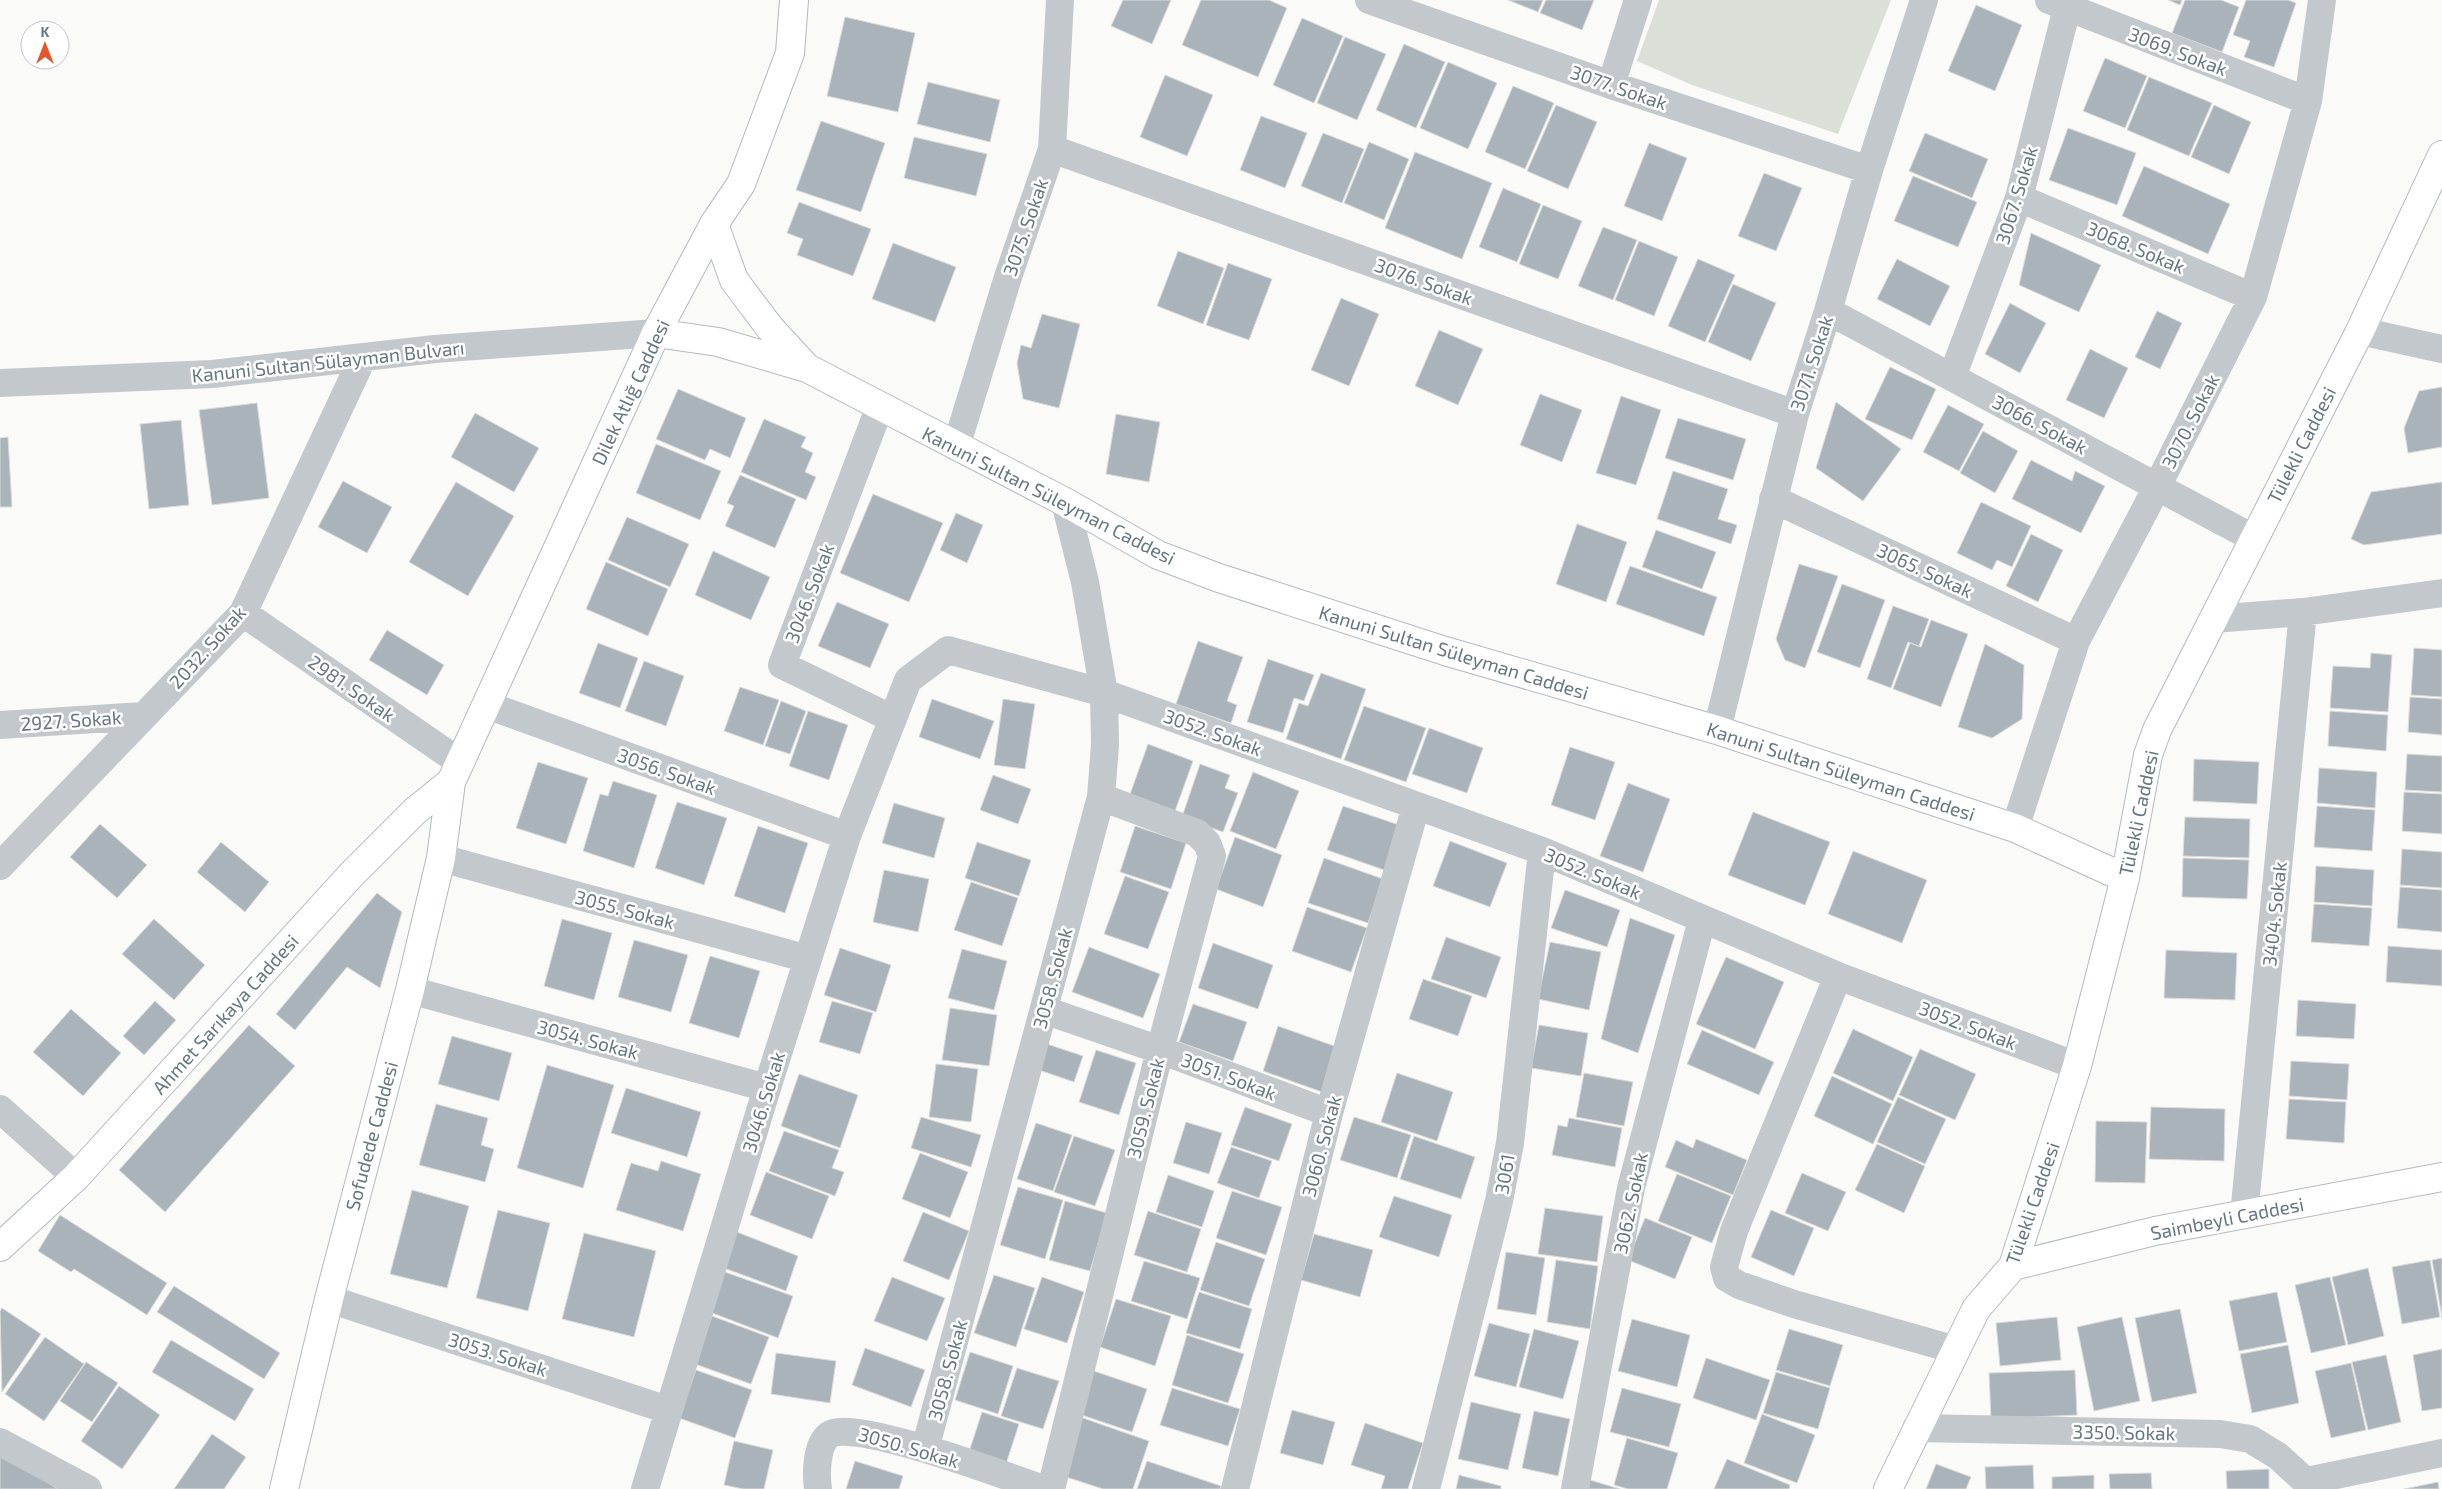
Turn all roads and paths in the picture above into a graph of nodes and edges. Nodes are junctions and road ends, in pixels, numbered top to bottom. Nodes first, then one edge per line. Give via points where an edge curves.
1 (794, 0) edge
2 (1060, 0) edge
3 (1369, 0) edge
4 (1638, 0) edge
5 (1924, 0) edge
6 (2322, 0) edge
7 (2058, 4) edge
8 (1611, 84) junction
9 (2308, 101) junction
10 (1052, 149) junction
11 (2442, 155) edge
12 (1869, 170) junction
13 (2019, 198) junction
14 (714, 224) junction
15 (2253, 297) junction
16 (1828, 311) junction
17 (2360, 331) junction
18 (656, 333) junction
19 (2442, 349) edge
20 (364, 357) junction
21 (807, 368) junction
22 (1952, 377) junction
23 (0, 383) edge
24 (880, 406) junction
25 (1795, 414) junction
26 (956, 447) junction
27 (2157, 487) junction
28 (1774, 499) junction
29 (1065, 502) junction
30 (2253, 538) junction
31 (2442, 593) edge
32 (2304, 612) junction
33 (243, 613) junction
34 (2213, 619) junction
35 (2076, 641) junction
36 (1104, 693) junction
37 (487, 705) junction
38 (143, 716) junction
39 (893, 718) junction
40 (0, 725) edge
41 (1717, 730) junction
42 (456, 772) junction
43 (1101, 797) junction
44 (1416, 806) junction
45 (2015, 828) junction
46 (847, 836) junction
47 (1542, 851) junction
48 (441, 858) junction
49 (0, 866) edge
50 (2125, 878) junction
51 (1702, 920) junction
52 (808, 959) junction
53 (1838, 976) junction
54 (410, 990) junction
55 (1044, 1010) junction
56 (1160, 1050) junction
57 (2077, 1066) junction
58 (767, 1088) junction
59 (0, 1109) edge
60 (1329, 1114) junction
61 (2442, 1177) edge
62 (76, 1178) junction
63 (2244, 1215) junction
64 (0, 1247) edge
65 (2014, 1266) junction
66 (329, 1299) junction
67 (1956, 1350) junction
68 (668, 1410) junction
69 (1916, 1428) junction
70 (0, 1442) edge
71 (925, 1449) junction
72 (2442, 1453) edge
73 (2310, 1485) edge
74 (88, 1489) edge
75 (284, 1489) edge
76 (645, 1489) edge
77 (818, 1489) edge
78 (1043, 1489) edge
79 (1051, 1489) edge
80 (1235, 1489) edge
81 (1426, 1489) edge
82 (1575, 1489) edge
83 (1888, 1489) edge

1 - 14 main road, Dilek Atlığ Caddesi via 790,53 741,184
2 - 10 street, 3075. Sokak
3 - 8 street, 3077. Sokak
4 - 8 street
5 - 12 street, 3071. Sokak
6 - 9 street, 3070. Sokak
7 - 9 street, 3069. Sokak
7 - 13 street, 3067. Sokak
8 - 12 street, 3077. Sokak
9 - 15 street, 3070. Sokak
10 - 25 street, 3076. Sokak
10 - 26 street, 3075. Sokak via 1008,277
11 - 17 main road, Tülekli Caddesi
12 - 16 street, 3071. Sokak
13 - 15 street, 3068. Sokak
13 - 22 street, 3067. Sokak
14 - 18 main road, Dilek Atlığ Caddesi
14 - 21 main road via 734,280 770,328
15 - 27 street, 3070. Sokak
16 - 22 street, 3066. Sokak
16 - 25 street, 3071. Sokak
17 - 19 street
17 - 30 main road, Tülekli Caddesi
18 - 20 street, Kanuni Sultan Sülayman Bulvarı
18 - 21 main road via 718,342
18 - 37 main road, Dilek Atlığ Caddesi
20 - 23 street, Kanuni Sultan Sülayman Bulvarı via 212,374
20 - 33 street, 2032. Sokak
21 - 24 main road, Kanuni Sultan Süleyman Caddesi
22 - 27 street, 3066. Sokak
24 - 26 main road, Kanuni Sultan Süleyman Caddesi
24 - 39 street, 3046. Sokak via 782,665
25 - 28 street, 3071. Sokak
26 - 29 main road, Kanuni Sultan Süleyman Caddesi
27 - 30 street, 3066. Sokak
27 - 35 street, 3070. Sokak
28 - 35 street, 3065. Sokak
28 - 41 street, 3071. Sokak
29 - 36 street, 3058. Sokak via 1085,582
29 - 41 main road, Kanuni Sultan Süleyman Caddesi via 1158,555 1219,578 1445,651
30 - 34 main road, Tülekli Caddesi
31 - 32 street
32 - 34 street
32 - 63 street, 3404. Sokak
33 - 38 street, 2032. Sokak
33 - 42 street, 2981. Sokak
34 - 50 main road, Tülekli Caddesi via 2170,700 2148,755
35 - 45 street, 3070. Sokak
36 - 39 street, 3046. Sokak via 948,650 908,680
36 - 43 street, 3058. Sokak
36 - 44 street, 3052. Sokak
37 - 42 main road, Dilek Atlığ Caddesi
37 - 46 street, 3056. Sokak
38 - 40 street, 2927. Sokak
38 - 49 street, 2032. Sokak
39 - 46 street, 3046. Sokak
41 - 45 main road, Kanuni Sultan Süleyman Caddesi
42 - 48 main road, Sofudede Caddesi
42 - 62 main road, Ahmet Sarıkaya Caddesi via 351,875
43 - 55 street, 3058. Sokak
43 - 56 street, 3059. Sokak via 1197,833 1207,843 1212,856
44 - 47 street, 3052. Sokak
44 - 60 street, 3060. Sokak
45 - 50 main road, Kanuni Sultan Süleyman Caddesi
46 - 52 street, 3046. Sokak
47 - 51 street, 3052. Sokak
47 - 81 street, 3061 via 1510,1143 1499,1202
48 - 52 street, 3055. Sokak
48 - 54 main road, Sofudede Caddesi
50 - 57 main road, Tülekli Caddesi
51 - 53 street, 3052. Sokak
51 - 82 street, 3062. Sokak via 1632,1188
52 - 58 street, 3046. Sokak
53 - 57 street, 3052. Sokak
53 - 67 street via 1734,1231 1724,1267 1727,1278 1794,1304
54 - 58 street, 3054. Sokak
54 - 66 main road, Sofudede Caddesi
55 - 56 street, 3051. Sokak
55 - 71 street, 3058. Sokak
56 - 60 street, 3051. Sokak
56 - 79 street, 3059. Sokak
57 - 65 main road, Tülekli Caddesi
58 - 68 street, 3046. Sokak
59 - 62 street
60 - 80 street, 3060. Sokak
61 - 63 main road, Saimbeyli Caddesi
62 - 64 main road, Ahmet Sarıkaya Caddesi
63 - 65 main road, Saimbeyli Caddesi via 2156,1231
65 - 67 main road, Tülekli Caddesi via 1976,1309
66 - 68 street, 3053. Sokak
66 - 75 main road, Sofudede Caddesi
67 - 69 main road, Tülekli Caddesi
68 - 76 street, 3046. Sokak
69 - 73 street, 3350. Sokak via 2220,1434 2250,1439 2278,1456
69 - 83 main road, Tülekli Caddesi
70 - 74 street
71 - 77 street, 3050. Sokak via 859,1432 843,1430 829,1434 822,1443 819,1456
71 - 78 street, 3050. Sokak
72 - 73 street

